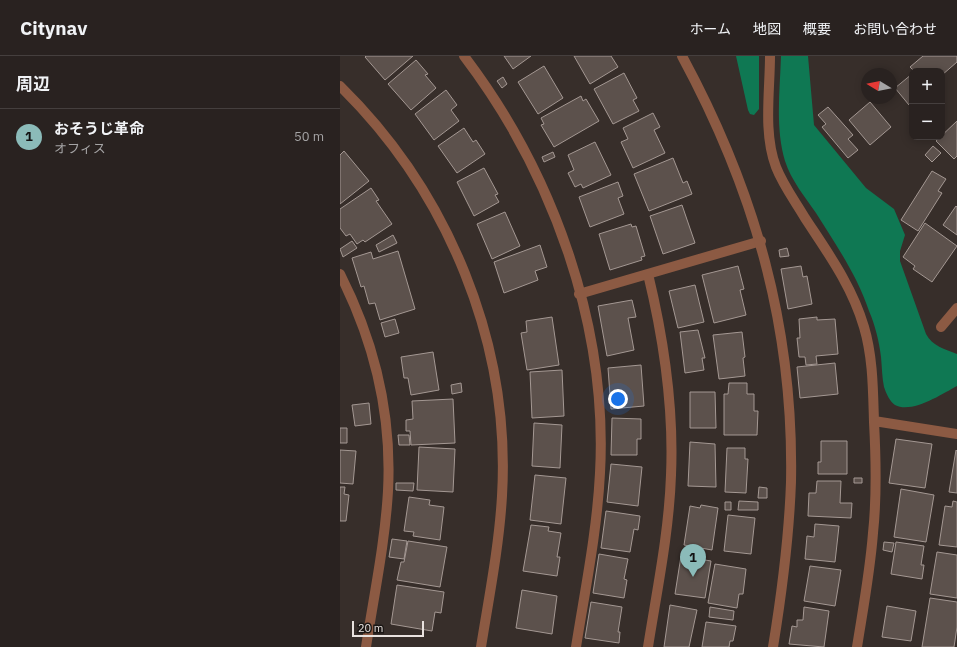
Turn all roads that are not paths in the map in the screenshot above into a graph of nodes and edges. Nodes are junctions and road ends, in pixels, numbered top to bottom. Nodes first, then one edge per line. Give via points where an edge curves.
1 (464, 56) edge
2 (682, 56) edge
3 (770, 56) edge
4 (340, 86) edge
5 (761, 241) junction
6 (340, 274) edge
7 (648, 274) junction
8 (579, 294) junction
9 (957, 308) edge
10 (941, 327) dead end
11 (874, 421) junction
12 (957, 434) edge
13 (366, 647) edge
14 (481, 647) edge
15 (576, 647) edge
16 (648, 647) edge
17 (773, 647) edge
18 (857, 647) edge

1 - 8 street via 498,104 532,164 559,227
2 - 5 street via 721,133
3 - 11 street via 769,124 775,166 784,186 840,270 854,298 864,327 870,357
4 - 14 street via 362,107 403,158 437,213 465,272 485,334 498,398 503,463 499,528
5 - 7 street
5 - 17 street via 781,334 789,408 791,482 786,556
6 - 13 street via 359,314 372,355 380,388 387,439 386,515
7 - 8 street
7 - 16 street via 665,354 672,435 668,517
8 - 15 street via 595,364 600,451 597,509
9 - 10 street
11 - 12 street
11 - 18 street via 876,458 873,532 870,569

